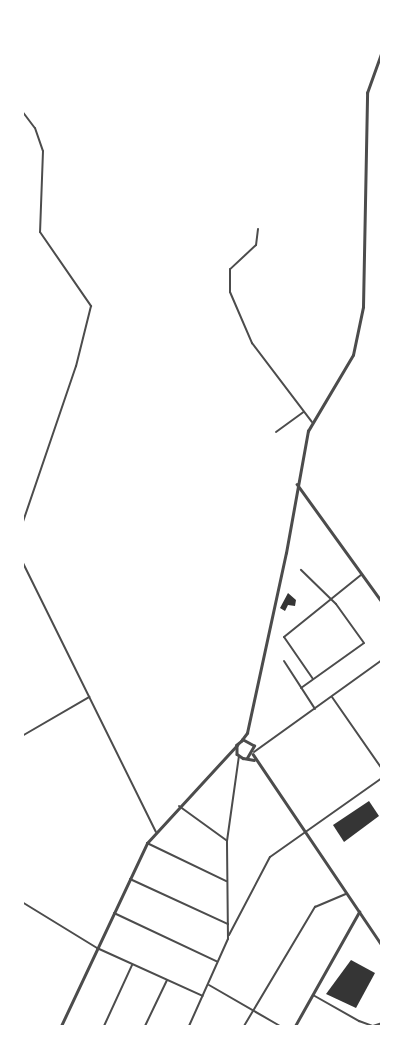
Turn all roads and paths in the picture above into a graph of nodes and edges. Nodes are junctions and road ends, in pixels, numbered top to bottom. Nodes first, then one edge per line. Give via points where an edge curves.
1 (382, 50) edge
2 (22, 111) edge
3 (258, 229) dead end
4 (304, 412) junction
5 (312, 422) junction
6 (276, 432) dead end
7 (297, 484) junction
8 (22, 525) edge
9 (22, 561) edge
10 (301, 570) dead end
11 (362, 574) junction
12 (331, 602) junction
13 (382, 602) edge
14 (382, 660) edge
15 (284, 662) dead end
16 (313, 680) junction
17 (301, 688) junction
18 (89, 697) junction
19 (332, 697) junction
20 (315, 709) junction
21 (247, 734) junction
22 (22, 736) edge
23 (241, 741) junction
24 (251, 742) junction
25 (237, 745) junction
26 (254, 746) junction
27 (259, 748) junction
28 (229, 752) junction
29 (236, 752) junction
30 (253, 753) junction
31 (239, 756) junction
32 (246, 758) junction
33 (254, 760) junction
34 (240, 764) junction
35 (382, 769) edge
36 (382, 778) edge
37 (179, 806) junction
38 (303, 831) junction
39 (156, 832) junction
40 (227, 841) junction
41 (147, 843) junction
42 (130, 879) junction
43 (226, 881) junction
44 (346, 894) junction
45 (22, 902) edge
46 (359, 912) junction
47 (114, 913) junction
48 (229, 924) junction
49 (232, 928) junction
50 (228, 938) junction
51 (382, 945) edge
52 (98, 948) junction
53 (217, 962) junction
54 (133, 964) junction
55 (167, 980) junction
56 (208, 984) junction
57 (313, 995) junction
58 (202, 996) junction
59 (253, 1011) junction
60 (382, 1023) edge
61 (61, 1026) edge
62 (104, 1026) edge
63 (145, 1026) edge
64 (189, 1026) edge
65 (244, 1026) edge
66 (280, 1026) edge
67 (295, 1026) edge

1 - 5 street via 367,93 363,307 353,355
2 - 8 street via 35,128 43,151 40,232 91,306 76,366
3 - 4 street via 256,245 230,269 230,292 252,343
4 - 5 street
4 - 6 street
5 - 7 street
7 - 11 street
7 - 21 street
9 - 18 street
10 - 12 street
11 - 12 street
11 - 13 street
12 - 16 street via 284,637
12 - 16 street via 364,643
14 - 19 street
15 - 17 street
16 - 17 street
17 - 20 street
18 - 22 street
18 - 39 street
19 - 20 street
19 - 35 street
20 - 27 street
21 - 23 street
21 - 24 street
23 - 24 street
23 - 25 street
24 - 26 street
25 - 28 street
25 - 29 street
26 - 27 street
26 - 30 street
27 - 30 street
28 - 29 street
28 - 37 street
29 - 31 street
30 - 32 street
30 - 33 street
31 - 32 street
31 - 34 street
32 - 33 street
32 - 34 street
33 - 38 street
34 - 40 street
36 - 38 street
37 - 39 street
37 - 40 street
38 - 44 street
38 - 49 street via 270,857
39 - 41 street
40 - 43 street
41 - 42 street
41 - 43 street
42 - 47 street
42 - 48 street
43 - 48 street
44 - 46 street
44 - 59 street via 315,908
45 - 52 street
46 - 51 street
46 - 57 street
47 - 52 street
47 - 53 street
48 - 49 street
48 - 50 street
49 - 50 street
50 - 53 street
52 - 54 street
52 - 61 street
53 - 56 street
54 - 55 street
54 - 62 street
55 - 58 street
55 - 63 street
56 - 58 street
56 - 59 street
57 - 60 street via 359,1021 373,1026
57 - 67 street
58 - 64 street
59 - 65 street
59 - 66 street

